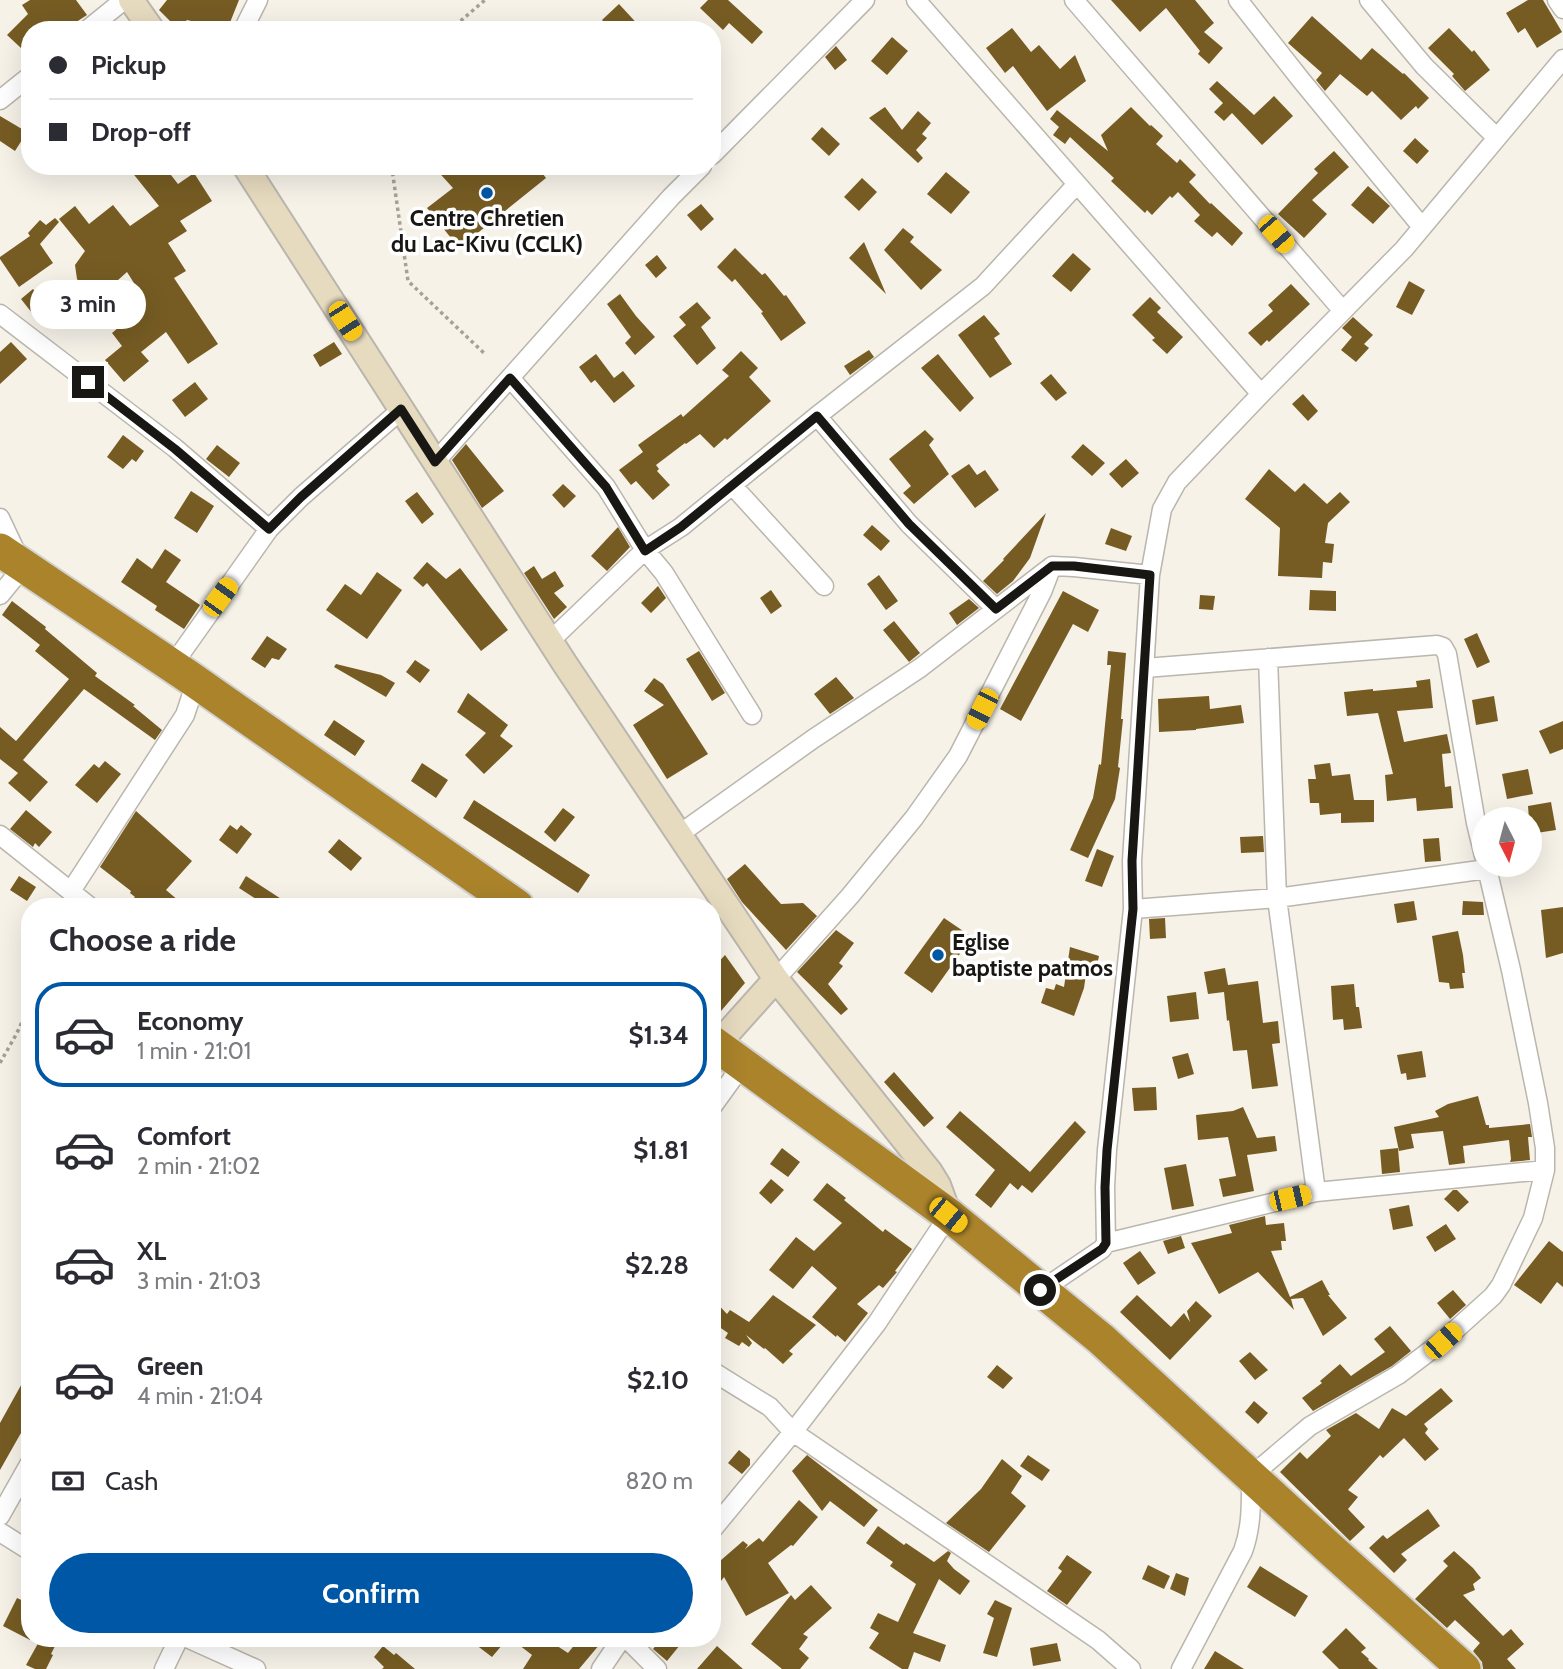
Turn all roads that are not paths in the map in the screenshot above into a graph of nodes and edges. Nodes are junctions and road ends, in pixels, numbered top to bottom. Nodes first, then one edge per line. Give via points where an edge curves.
1 (124, 0) edge
2 (131, 0) edge
3 (258, 0) edge
4 (865, 0) edge
5 (916, 0) edge
6 (1073, 0) edge
7 (1237, 0) edge
8 (1369, 0) edge
9 (1557, 0) edge
10 (1563, 9) edge
11 (98, 21) edge
12 (146, 21) edge
13 (248, 21) edge
14 (1563, 59) edge
15 (21, 83) edge
16 (0, 100) edge
17 (1497, 138) junction
18 (721, 146) edge
19 (251, 175) edge
20 (693, 175) edge
21 (1077, 184) junction
22 (1422, 228) junction
23 (1343, 311) junction
24 (0, 314) edge
25 (510, 378) junction
26 (1261, 394) junction
27 (401, 409) junction
28 (817, 416) junction
29 (435, 462) junction
30 (732, 485) junction
31 (0, 518) edge
32 (269, 529) junction
33 (645, 551) junction
34 (11, 558) edge
35 (1052, 566) junction
36 (1150, 575) junction
37 (824, 586) dead end
38 (0, 595) edge
39 (996, 609) junction
40 (550, 641) junction
41 (1268, 659) junction
42 (1145, 668) junction
43 (184, 674) junction
44 (752, 715) dead end
45 (1473, 807) edge
46 (0, 835) edge
47 (678, 835) junction
48 (1472, 865) edge
49 (1489, 877) edge
50 (71, 891) junction
51 (79, 898) edge
52 (506, 898) edge
53 (721, 898) edge
54 (721, 898) edge
55 (1277, 898) junction
56 (1133, 909) junction
57 (776, 979) junction
58 (724, 1051) edge
59 (1545, 1170) junction
60 (1316, 1192) junction
61 (948, 1215) junction
62 (1106, 1243) junction
63 (1040, 1290) junction
64 (721, 1377) edge
65 (793, 1432) junction
66 (1251, 1476) junction
67 (21, 1479) edge
68 (0, 1516) edge
69 (721, 1519) edge
70 (0, 1532) edge
71 (21, 1545) edge
72 (175, 1647) edge
73 (225, 1647) edge
74 (617, 1647) edge
75 (634, 1647) edge
76 (164, 1669) edge
77 (256, 1669) edge
78 (601, 1669) edge
79 (657, 1669) edge
80 (1130, 1669) edge
81 (1181, 1669) edge
82 (1464, 1669) edge

1 - 11 street
2 - 12 street
3 - 13 street
4 - 18 street
5 - 21 street
6 - 23 street
7 - 22 street
8 - 17 street via 1424,65
9 - 10 street
14 - 17 street
15 - 16 street
17 - 22 street
19 - 27 street
20 - 25 street
21 - 26 street
21 - 28 street via 983,286
22 - 23 street
23 - 26 street
24 - 32 street via 175,449
25 - 29 street
25 - 33 street via 606,487
26 - 36 street via 1177,482 1162,509
27 - 29 street
27 - 32 street
28 - 30 street
28 - 39 street via 909,524
29 - 40 street
30 - 33 street
30 - 37 street
31 - 34 street
32 - 43 street
33 - 40 street
33 - 44 street via 664,573
34 - 38 street
34 - 43 highway
35 - 36 street
35 - 39 street
35 - 57 street via 958,756 914,818
36 - 42 street
39 - 47 street via 920,668
40 - 47 street
41 - 42 street
41 - 45 street via 1443,647
41 - 55 street
42 - 56 street
43 - 50 street via 185,715
43 - 52 highway
46 - 50 street
47 - 54 street
48 - 55 street
49 - 59 street via 1538,1103
50 - 51 street
53 - 57 street
55 - 56 street
55 - 60 street
56 - 62 street via 1107,1150
57 - 58 street
57 - 61 street via 930,1172
58 - 61 highway
59 - 60 street
59 - 66 street via 1533,1218 1493,1296 1407,1368 1310,1426
60 - 62 street
61 - 63 highway
61 - 65 street via 877,1323
62 - 63 street
63 - 66 highway via 1101,1339
64 - 65 street via 770,1407
65 - 69 street
65 - 80 street via 1098,1640
66 - 81 street via 1250,1522 1243,1551
66 - 82 highway
67 - 68 street
70 - 71 street
72 - 76 street
73 - 77 street
74 - 78 street
75 - 79 street

